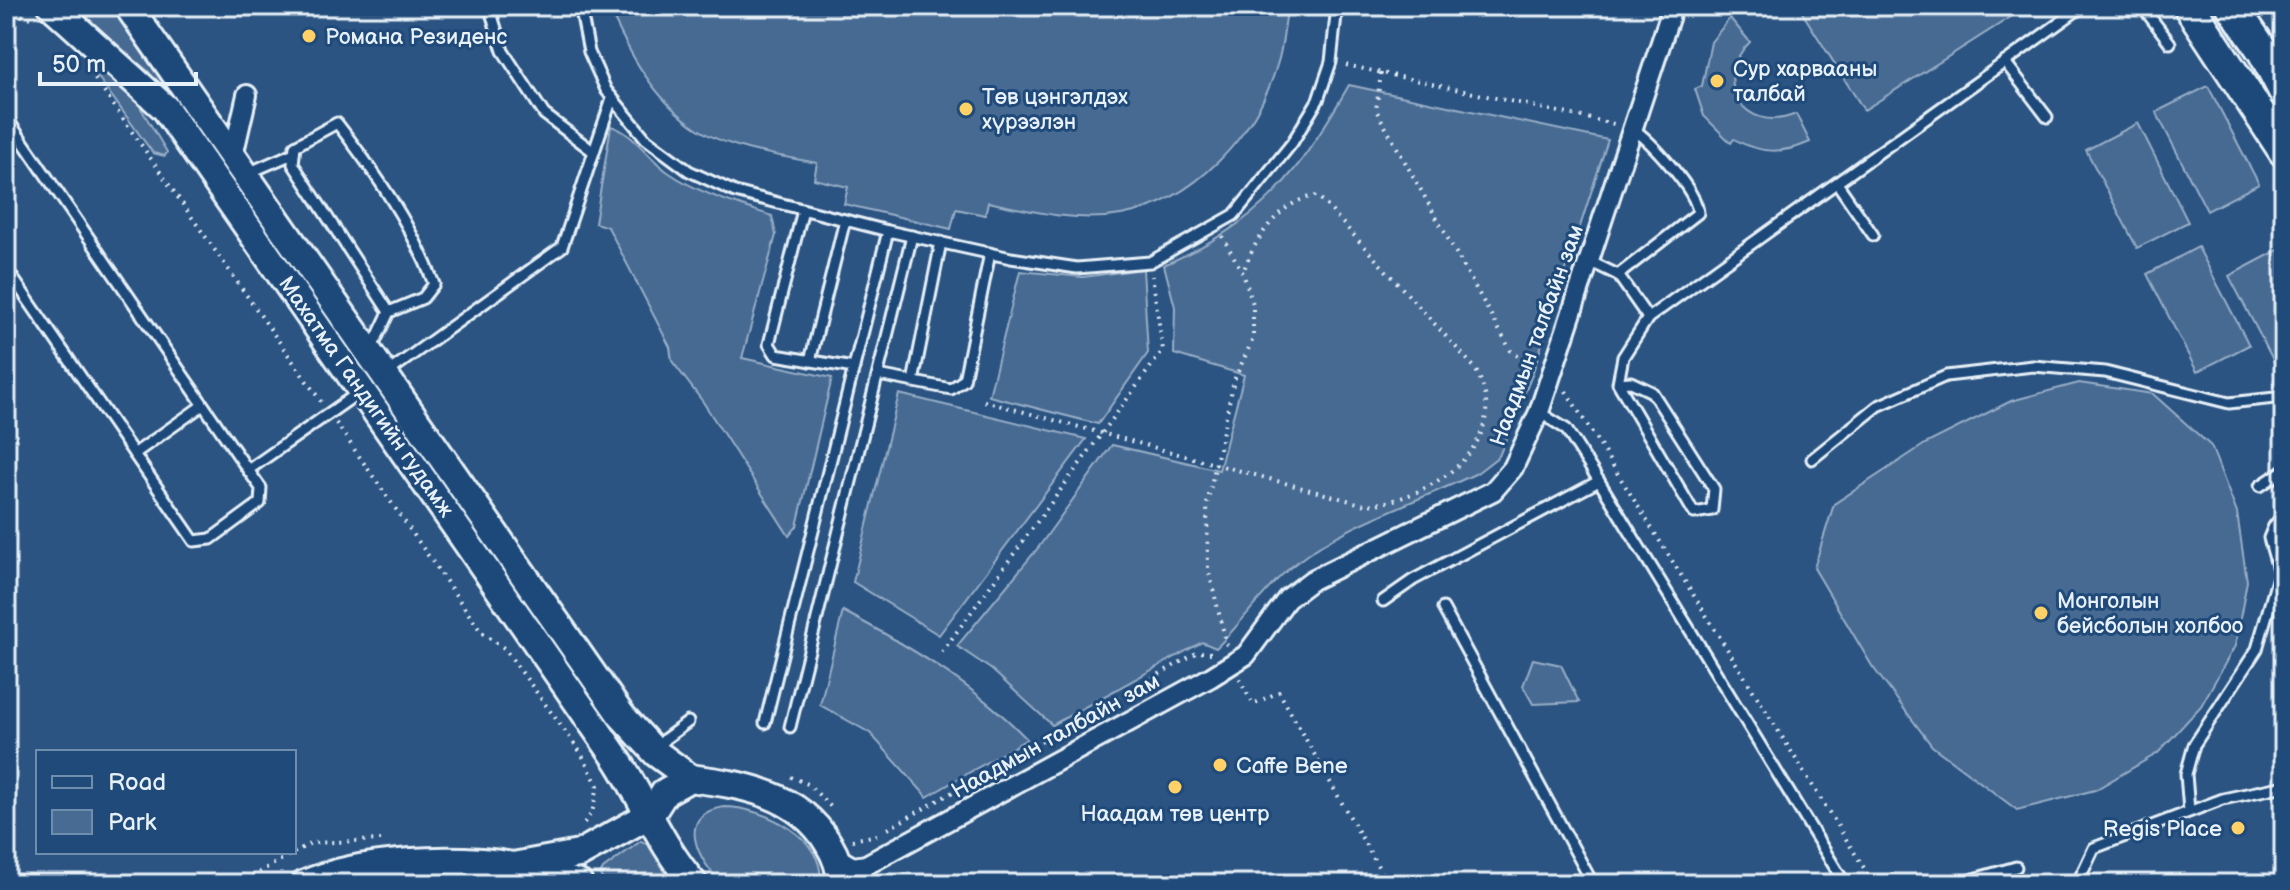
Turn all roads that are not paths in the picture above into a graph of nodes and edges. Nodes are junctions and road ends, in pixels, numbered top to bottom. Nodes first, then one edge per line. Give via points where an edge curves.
1 (128, 6) edge
2 (489, 6) edge
3 (580, 6) edge
4 (1337, 6) edge
5 (1673, 6) edge
6 (2083, 6) edge
7 (2142, 6) edge
8 (2189, 6) edge
9 (2232, 6) edge
10 (49, 14) edge
11 (2170, 43) dead end
12 (2005, 62) junction
13 (2284, 91) edge
14 (247, 95) dead end
15 (612, 98) junction
16 (6, 117) edge
17 (2047, 117) dead end
18 (1632, 128) junction
19 (2284, 151) edge
20 (594, 152) junction
21 (292, 154) junction
22 (239, 165) junction
23 (1837, 183) junction
24 (803, 210) junction
25 (845, 220) junction
26 (888, 231) junction
27 (1873, 235) dead end
28 (912, 236) junction
29 (941, 242) junction
30 (990, 253) junction
31 (1589, 261) junction
32 (6, 268) edge
33 (1618, 275) junction
34 (389, 312) junction
35 (1648, 318) junction
36 (810, 361) junction
37 (854, 368) junction
38 (373, 373) junction
39 (878, 375) junction
40 (913, 382) junction
41 (1618, 383) junction
42 (2284, 397) edge
43 (203, 405) junction
44 (1539, 412) junction
45 (134, 454) junction
46 (1812, 459) dead end
47 (248, 470) junction
48 (2284, 470) edge
49 (1599, 481) junction
50 (2260, 486) dead end
51 (2284, 514) edge
52 (2282, 572) edge
53 (1383, 601) dead end
54 (1443, 608) dead end
55 (688, 722) dead end
56 (765, 723) dead end
57 (790, 727) dead end
58 (656, 753) junction
59 (690, 778) junction
60 (2284, 786) edge
61 (2189, 811) junction
62 (651, 814) junction
63 (844, 848) junction
64 (513, 866) junction
65 (2016, 867) dead end
66 (571, 883) edge
67 (305, 884) edge
68 (694, 884) edge
69 (841, 884) edge
70 (1593, 884) edge
71 (1845, 884) edge
72 (1956, 884) edge
73 (2077, 884) edge

1 - 22 main road, Махатма Гандигийн гудамж
2 - 20 lane via 503,51 544,114
3 - 15 lane via 592,62
4 - 30 lane via 1331,62 1318,100 1240,209 1217,227 1150,262 1077,268
5 - 18 street, Наадмын талбайн зам
6 - 12 lane
7 - 11 lane
8 - 19 main road
9 - 13 main road
10 - 38 main road, Махатма Гандигийн гудамж via 165,108
12 - 17 lane
12 - 23 lane
14 - 22 street
15 - 20 lane
15 - 24 lane via 646,139 689,171 735,192
16 - 43 lane
18 - 31 street, Наадмын талбайн зам
18 - 33 lane via 1667,162 1698,204 1698,213
20 - 38 lane via 562,247
21 - 22 lane
21 - 34 lane via 293,164
21 - 34 lane via 295,146 337,123 392,201 434,284 423,298
22 - 38 main road, Махатма Гандигийн гудамж
23 - 27 lane
23 - 35 lane
24 - 25 lane
24 - 36 lane via 769,344 776,355
25 - 26 lane
25 - 36 lane
26 - 28 lane
26 - 37 lane
28 - 29 lane
28 - 39 lane
29 - 30 lane
29 - 40 lane
30 - 40 lane via 964,380 951,389
31 - 33 lane
31 - 44 street, Наадмын талбайн зам
32 - 45 lane
33 - 35 lane
34 - 38 lane via 374,340
35 - 41 lane via 1623,357
36 - 37 lane
37 - 56 lane
38 - 47 lane via 329,414
38 - 58 main road, Махатма Гандигийн гудамж via 618,711
38 - 62 main road, Махатма Гандигийн гудамж
39 - 40 lane
39 - 57 lane
41 - 41 lane via 1694,513 1712,510 1714,489 1652,392 1631,382
42 - 46 lane via 2229,403 2105,372 2033,366 1946,376 1878,406
43 - 45 lane
43 - 47 lane
44 - 49 lane via 1566,429
44 - 63 street, Наадмын талбайн зам via 1513,468 1493,491 1312,580 1287,599 1246,655 1232,664 866,865 853,867
45 - 47 lane via 194,541 211,539 260,503 261,488
48 - 50 lane
49 - 53 lane
49 - 71 lane
51 - 52 lane via 2269,538
52 - 61 lane via 2257,649 2194,745 2186,774
54 - 70 lane
55 - 58 lane
58 - 59 main road, Махатма Гандигийн гудамж
59 - 62 main road via 665,792
59 - 63 main road via 744,786 788,803
60 - 61 lane
61 - 73 lane via 2094,848
62 - 64 main road via 579,854
62 - 68 main road, Махатма Гандигийн гудамж via 656,833
63 - 69 main road
64 - 66 main road
64 - 67 main road via 398,863
65 - 72 lane

